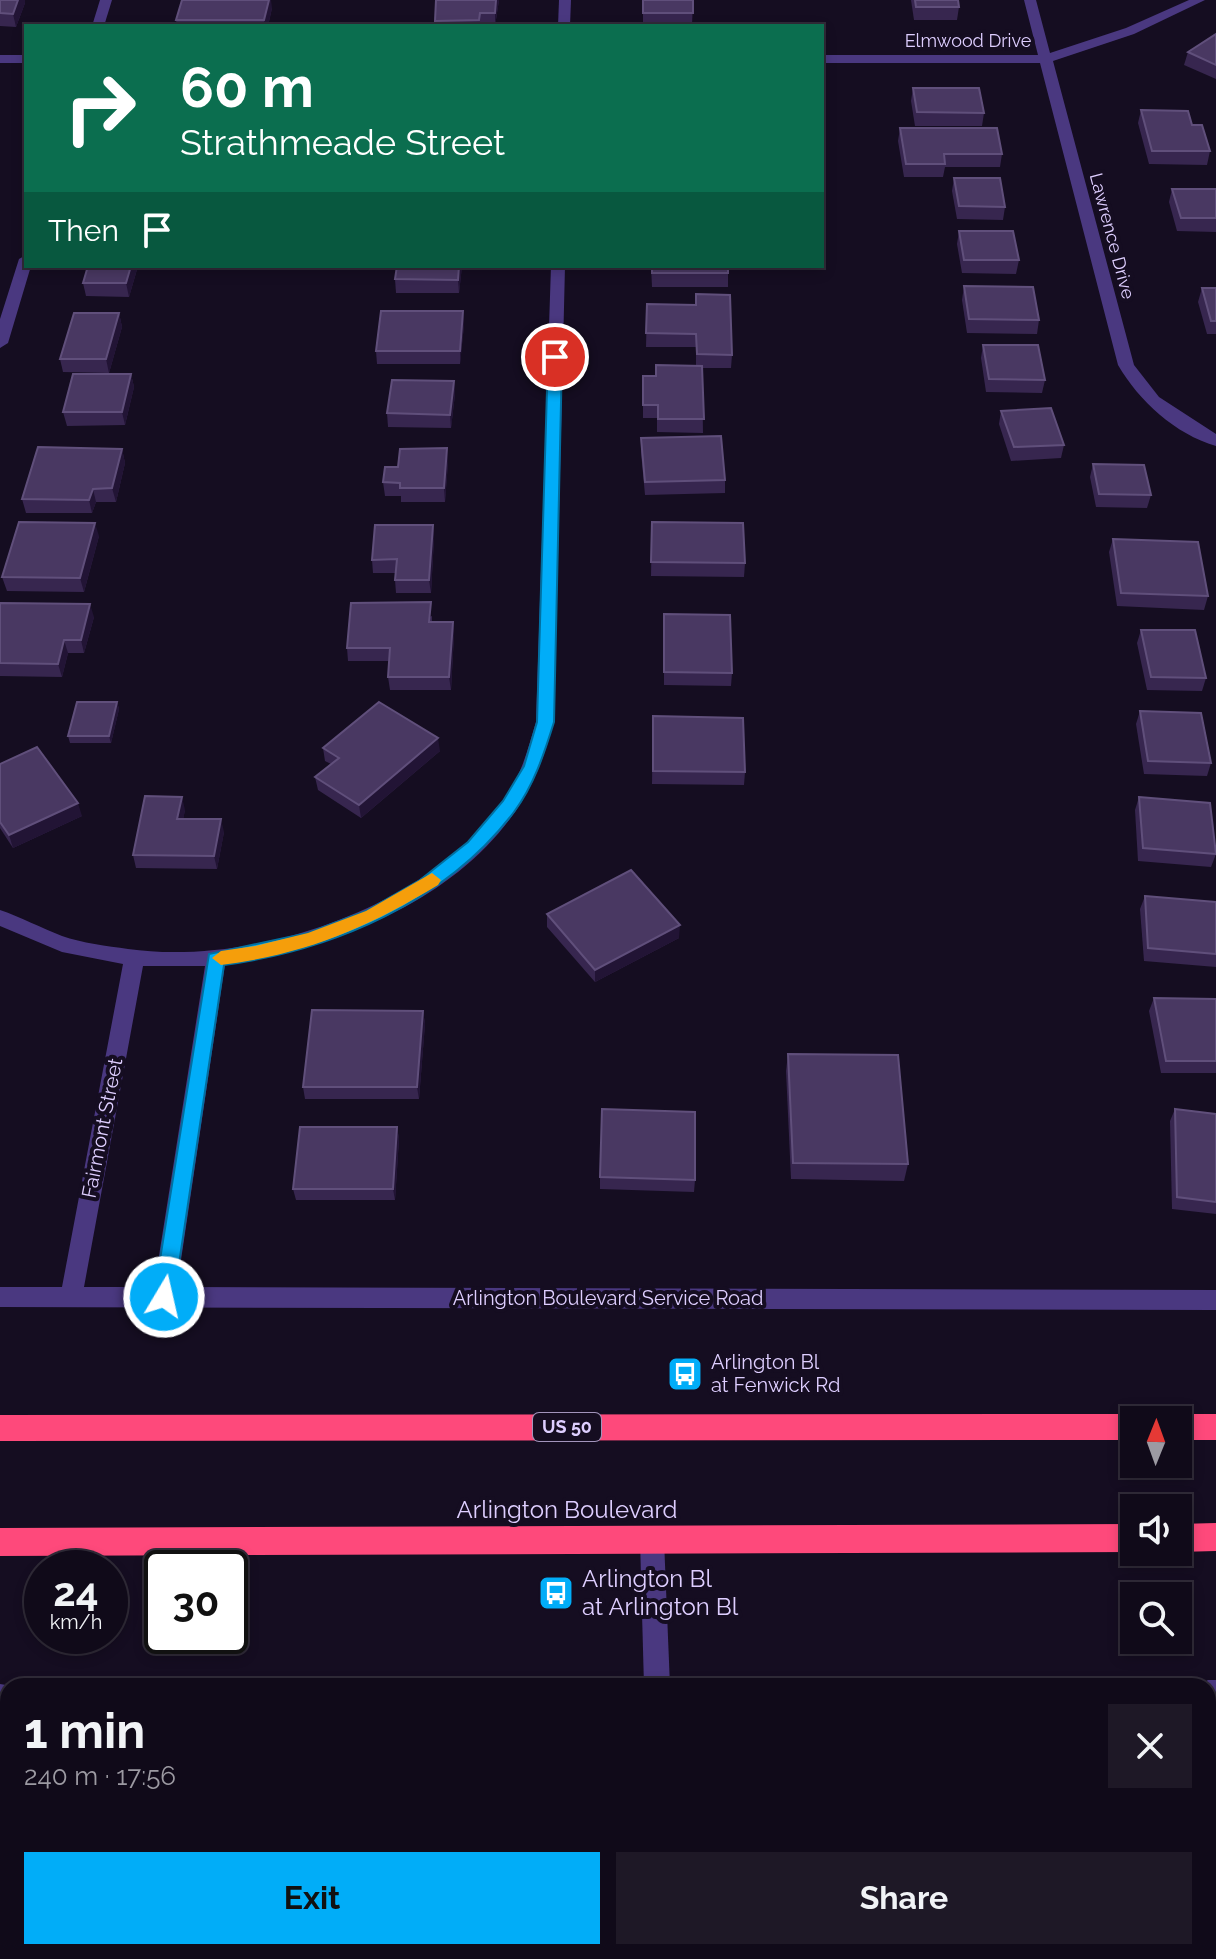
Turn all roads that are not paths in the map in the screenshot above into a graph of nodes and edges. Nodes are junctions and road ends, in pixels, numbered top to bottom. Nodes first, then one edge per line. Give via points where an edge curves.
1 (106, 0) edge
2 (565, 0) edge
3 (1030, 0) edge
4 (1199, 0) edge
5 (99, 24) edge
6 (564, 24) edge
7 (0, 59) edge
8 (24, 59) edge
9 (824, 59) edge
10 (1046, 59) junction
11 (24, 265) edge
12 (558, 268) edge
13 (0, 343) edge
14 (1216, 441) edge
15 (0, 918) edge
16 (134, 958) junction
17 (216, 959) junction
18 (0, 1297) edge
19 (164, 1297) junction
20 (71, 1298) junction
21 (1216, 1300) edge
22 (1120, 1427) edge
23 (1192, 1427) edge
24 (1216, 1427) edge
25 (0, 1428) edge
26 (1216, 1537) edge
27 (1120, 1538) edge
28 (1192, 1538) edge
29 (652, 1540) junction
30 (0, 1542) edge
31 (657, 1678) edge

1 - 5 street
2 - 6 street
3 - 10 street, Lawrence Drive
4 - 10 street, Elmwood Drive via 1130,31
7 - 8 street
9 - 10 street, Elmwood Drive
10 - 14 street, Lawrence Drive via 1126,365 1165,412
11 - 13 street
12 - 17 street via 545,722 532,766 509,806 474,846 426,885 372,916 310,939
15 - 16 street via 71,946
16 - 17 street
16 - 20 street, Fairmont Street
17 - 19 street
18 - 20 street, Arlington Boulevard Service Road
19 - 20 street, Arlington Boulevard Service Road
19 - 21 street, Arlington Boulevard Service Road
22 - 25 highway, US 50
23 - 24 highway
26 - 28 highway
27 - 29 highway, Arlington Boulevard
29 - 30 highway, Arlington Boulevard
29 - 31 street

